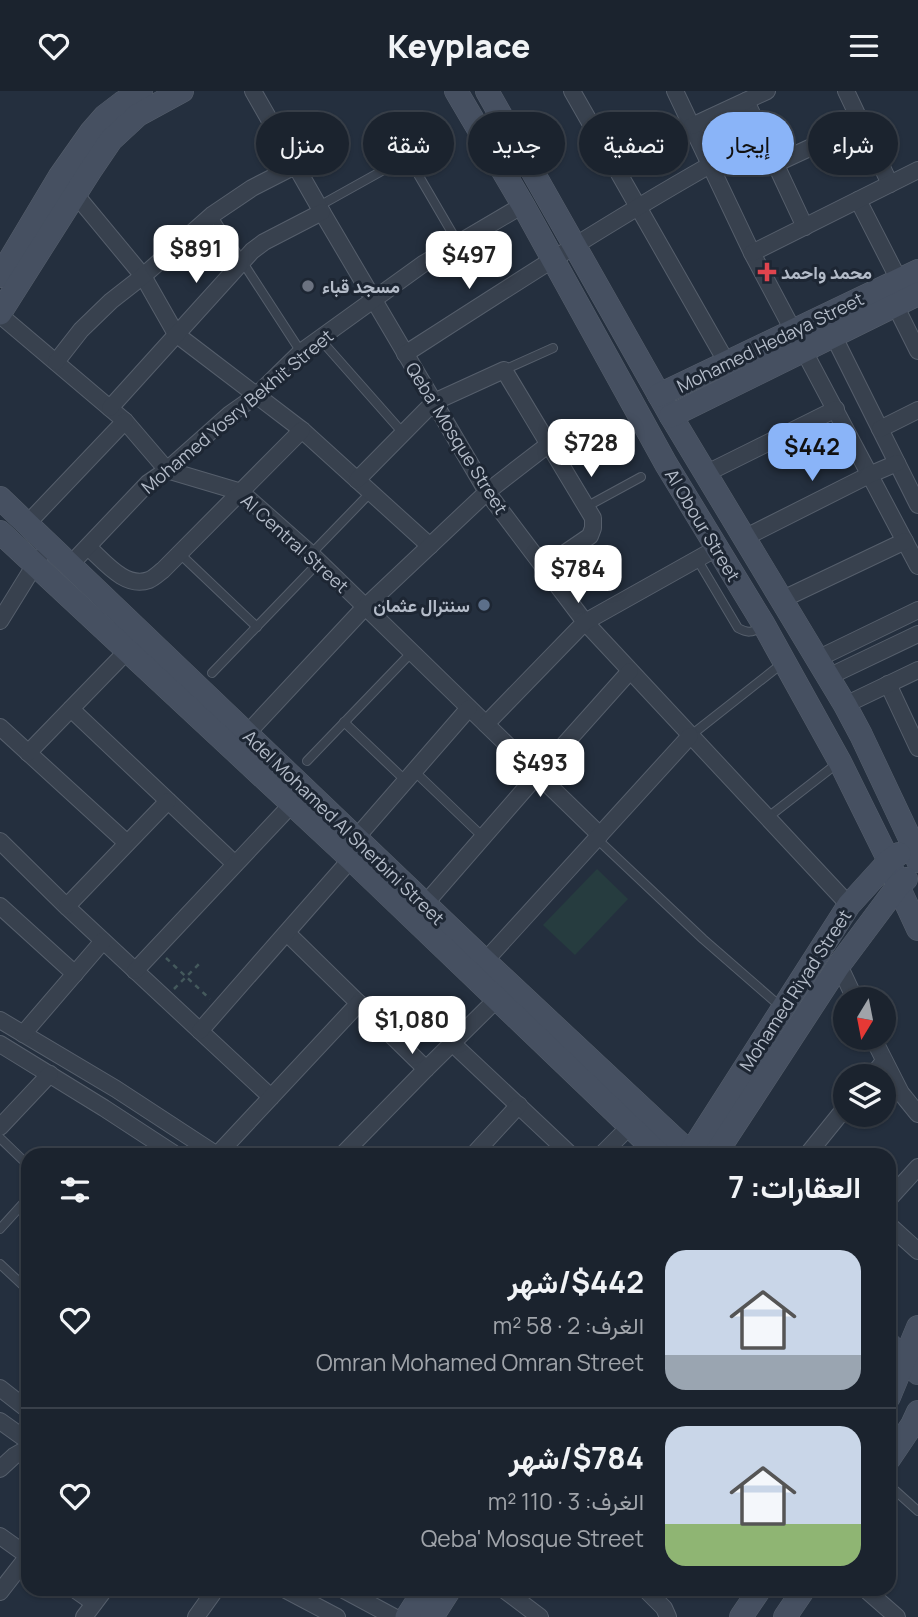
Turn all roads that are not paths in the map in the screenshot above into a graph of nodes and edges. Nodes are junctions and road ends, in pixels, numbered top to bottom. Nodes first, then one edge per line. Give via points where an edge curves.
1 (141, 91) edge
2 (182, 91) edge
3 (253, 91) edge
4 (456, 91) edge
5 (487, 91) edge
6 (572, 91) edge
7 (675, 91) edge
8 (767, 91) edge
9 (846, 91) edge
10 (746, 101) junction
11 (265, 112) edge
12 (751, 112) edge
13 (856, 112) edge
14 (692, 125) junction
15 (702, 147) edge
16 (74, 169) junction
17 (702, 170) edge
18 (918, 170) edge
19 (277, 175) edge
20 (300, 175) edge
21 (715, 175) edge
22 (780, 175) edge
23 (886, 175) edge
24 (890, 184) junction
25 (76, 195) junction
26 (858, 200) junction
27 (523, 205) junction
28 (638, 206) junction
29 (320, 209) junction
30 (212, 215) junction
31 (805, 226) junction
32 (458, 243) junction
33 (575, 244) junction
34 (752, 253) junction
35 (552, 259) junction
36 (243, 262) junction
37 (0, 276) edge
38 (144, 276) junction
39 (908, 276) edge
40 (918, 294) edge
41 (374, 300) junction
42 (895, 305) junction
43 (0, 314) edge
44 (829, 326) junction
45 (176, 334) junction
46 (320, 339) junction
47 (798, 341) junction
48 (553, 348) dead end
49 (918, 351) edge
50 (302, 352) junction
51 (405, 354) junction
52 (55, 362) junction
53 (727, 363) junction
54 (504, 370) junction
55 (257, 395) junction
56 (659, 395) junction
57 (434, 402) junction
58 (110, 408) junction
59 (836, 409) junction
60 (918, 411) edge
61 (671, 416) junction
62 (125, 421) junction
63 (880, 429) junction
64 (302, 430) junction
65 (403, 433) junction
66 (549, 444) junction
67 (897, 463) junction
68 (167, 470) junction
69 (705, 474) junction
70 (869, 475) junction
71 (641, 477) dead end
72 (358, 480) junction
73 (241, 492) junction
74 (371, 492) junction
75 (487, 492) junction
76 (0, 498) edge
77 (918, 505) edge
78 (586, 507) junction
79 (27, 524) junction
80 (0, 532) edge
81 (744, 538) junction
82 (905, 541) junction
83 (48, 544) junction
84 (430, 546) junction
85 (88, 547) junction
86 (717, 548) junction
87 (179, 553) junction
88 (315, 558) junction
89 (697, 559) junction
90 (34, 564) junction
91 (70, 565) junction
92 (918, 566) edge
93 (543, 568) junction
94 (781, 600) junction
95 (365, 607) junction
96 (918, 610) edge
97 (0, 621) edge
98 (585, 622) junction
99 (764, 625) junction
100 (257, 627) junction
101 (918, 633) edge
102 (127, 651) junction
103 (412, 652) junction
104 (785, 661) junction
105 (822, 668) junction
106 (918, 670) edge
107 (630, 671) junction
108 (212, 673) dead end
109 (888, 684) junction
110 (845, 705) junction
111 (470, 708) junction
112 (71, 709) junction
113 (911, 717) edge
114 (344, 722) junction
115 (486, 724) junction
116 (0, 727) edge
117 (861, 735) junction
118 (690, 736) junction
119 (240, 741) junction
120 (918, 747) edge
121 (29, 753) junction
122 (307, 761) dead end
123 (841, 762) junction
124 (538, 774) junction
125 (410, 776) junction
126 (168, 801) junction
127 (292, 804) junction
128 (767, 818) junction
129 (483, 837) junction
130 (598, 837) junction
131 (0, 842) edge
132 (127, 843) junction
133 (916, 848) edge
134 (354, 849) junction
135 (889, 862) junction
136 (235, 864) junction
137 (918, 869) edge
138 (898, 886) junction
139 (425, 904) junction
140 (849, 905) junction
141 (0, 906) edge
142 (67, 906) junction
143 (918, 929) edge
144 (287, 933) junction
145 (103, 941) junction
146 (485, 961) junction
147 (839, 965) junction
148 (135, 971) junction
149 (75, 974) junction
150 (849, 987) edge
151 (504, 992) junction
152 (359, 1003) junction
153 (783, 1009) junction
154 (200, 1031) junction
155 (6, 1039) edge
156 (452, 1043) junction
157 (879, 1050) edge
158 (884, 1061) junction
159 (882, 1064) edge
160 (426, 1069) junction
161 (50, 1074) junction
162 (271, 1097) junction
163 (519, 1105) junction
164 (918, 1113) edge
165 (833, 1123) edge
166 (629, 1126) junction
167 (0, 1127) edge
168 (0, 1138) edge
169 (165, 1148) edge
170 (206, 1148) edge
171 (224, 1148) edge
172 (353, 1148) edge
173 (479, 1148) edge
174 (565, 1148) edge
175 (608, 1148) edge
176 (653, 1148) edge
177 (682, 1148) edge
178 (693, 1148) edge
179 (720, 1148) edge
180 (814, 1148) edge
181 (21, 1158) edge
182 (918, 1167) edge
183 (896, 1191) edge
184 (21, 1206) edge
185 (0, 1229) edge
186 (896, 1231) edge
187 (918, 1251) edge
188 (0, 1264) edge
189 (21, 1284) edge
190 (918, 1327) edge
191 (898, 1371) edge
192 (0, 1388) edge
193 (918, 1400) edge
194 (21, 1404) edge
195 (918, 1412) edge
196 (0, 1421) edge
197 (21, 1436) edge
198 (896, 1449) edge
199 (21, 1452) edge
200 (0, 1469) edge
201 (896, 1491) edge
202 (918, 1511) edge
203 (0, 1536) edge
204 (21, 1551) edge
205 (21, 1565) edge
206 (0, 1592) edge
207 (83, 1596) edge
208 (100, 1596) edge
209 (211, 1596) edge
210 (297, 1596) edge
211 (355, 1596) edge
212 (420, 1596) edge
213 (446, 1596) edge
214 (512, 1596) edge
215 (655, 1596) edge
216 (755, 1596) edge
217 (799, 1596) edge
218 (873, 1596) edge
219 (94, 1604) junction
220 (83, 1617) edge
221 (196, 1617) edge
222 (337, 1617) edge
223 (394, 1617) edge
224 (407, 1617) edge
225 (432, 1617) edge
226 (540, 1617) edge
227 (668, 1617) edge
228 (741, 1617) edge
229 (785, 1617) edge
230 (897, 1617) edge

1 - 16 street via 91,132
2 - 16 street via 138,115
3 - 11 street, Qeba' Mosque Street
4 - 27 street, Al Obour Street
5 - 33 street, Al Obour Street
6 - 28 street
7 - 14 street
8 - 10 street
9 - 13 street
10 - 12 street
10 - 14 street
14 - 15 street
16 - 25 street
16 - 37 street
17 - 28 street
18 - 24 street
19 - 30 street
20 - 29 street, Qeba' Mosque Street
21 - 34 street
22 - 31 street
23 - 24 street
24 - 26 street
25 - 38 street
25 - 43 street
26 - 31 street
26 - 39 street
27 - 32 street, Mohamed Yosry Bekhit Street
27 - 35 street, Al Obour Street
28 - 33 street
28 - 53 street
29 - 32 lane via 389,167 403,166 416,171
29 - 36 street via 264,242
29 - 41 street, Qeba' Mosque Street
30 - 36 lane
30 - 38 street
31 - 34 street
32 - 41 street, Mohamed Yosry Bekhit Street
33 - 35 street
33 - 56 street, Al Obour Street
34 - 47 street
35 - 51 street
35 - 86 street, Al Obour Street
36 - 45 street
36 - 50 lane
38 - 45 street
38 - 52 street via 111,301
39 - 44 street, Mohamed Hedaya Street
40 - 42 street, Mohamed Hedaya Street
41 - 46 street, Mohamed Yosry Bekhit Street
41 - 51 street, Qeba' Mosque Street
42 - 44 street, Mohamed Hedaya Street
42 - 49 street
43 - 52 street
44 - 47 street, Mohamed Hedaya Street
44 - 63 street
45 - 55 street
45 - 58 street
46 - 50 street, Mohamed Yosry Bekhit Street
46 - 65 lane
47 - 53 street, Mohamed Hedaya Street
47 - 59 street
47 - 61 street, Mohamed Hedaya Street
48 - 54 lane
50 - 55 street, Mohamed Yosry Bekhit Street
51 - 57 street, Qeba' Mosque Street
52 - 58 street
53 - 56 street, Mohamed Hedaya Street
54 - 57 street
54 - 66 street
55 - 64 street
55 - 68 street, Mohamed Yosry Bekhit Street
56 - 61 street, Al Obour Street
57 - 65 street
57 - 75 street, Qeba' Mosque Street
58 - 62 street
59 - 69 street
59 - 70 street
60 - 63 street
61 - 69 street, Al Obour Street
62 - 68 street
62 - 79 street
63 - 67 street
64 - 72 street
64 - 73 street
65 - 72 street
66 - 75 street
66 - 78 street
67 - 70 street
67 - 77 street
68 - 73 street, Al Central Street
68 - 85 street, Mohamed Yosry Bekhit Street via 148,483
69 - 81 street, Al Obour Street
70 - 81 street
70 - 82 street
71 - 78 lane
72 - 74 street
73 - 87 street
73 - 88 street, Al Central Street
74 - 84 street
74 - 88 lane
75 - 84 street
75 - 93 street, Qeba' Mosque Street
76 - 79 street, Adel Mohamed Al Sherbini Street
78 - 93 street via 593,518 590,536
79 - 83 street, Adel Mohamed Al Sherbini Street
80 - 90 street, Adel Mohamed Al Sherbini Street
81 - 94 street, Al Obour Street
82 - 92 street
82 - 94 street
83 - 90 street
83 - 91 street, Adel Mohamed Al Sherbini Street
84 - 95 street
85 - 87 street via 120,576 135,582 150,579
85 - 91 street, Mohamed Yosry Bekhit Street
86 - 89 street
86 - 99 street, Al Obour Street
87 - 100 lane
88 - 95 street, Al Central Street
88 - 100 lane
89 - 98 street
89 - 99 lane via 738,628 746,632
90 - 97 street
90 - 102 street, Adel Mohamed Al Sherbini Street
91 - 119 street, Adel Mohamed Al Sherbini Street
93 - 98 street, Qeba' Mosque Street
94 - 105 street, Al Obour Street
95 - 103 street, Al Central Street
95 - 119 street
96 - 105 street
98 - 107 street, Qeba' Mosque Street
98 - 115 street
99 - 104 street, Al Obour Street
100 - 108 lane
101 - 105 street
102 - 112 street
102 - 119 street, Adel Mohamed Al Sherbini Street
103 - 111 street, Al Central Street
103 - 114 lane
104 - 118 lane
104 - 123 street, Al Obour Street
105 - 110 street, Al Obour Street
106 - 109 street
107 - 118 street, Qeba' Mosque Street
107 - 124 street
109 - 110 street
109 - 113 street
110 - 117 street, Al Obour Street
111 - 115 street, Al Central Street
111 - 125 street
112 - 121 street
112 - 126 street
113 - 120 street
114 - 122 lane
114 - 125 lane
115 - 124 street, Al Central Street
116 - 121 street
117 - 123 street via 854,763
117 - 133 street, Al Obour Street
118 - 128 street, Qeba' Mosque Street
118 - 130 street
119 - 127 street, Adel Mohamed Al Sherbini Street
119 - 134 street, Adel Mohamed Al Sherbini Street
121 - 132 street
123 - 128 lane
123 - 135 street, Al Obour Street
124 - 129 street
124 - 130 street, Al Central Street
125 - 129 lane
125 - 134 street
126 - 132 street
126 - 136 street
127 - 134 street, Adel Mohamed Al Sherbini Street
127 - 136 street
128 - 140 street, Qeba' Mosque Street
129 - 139 street
130 - 146 street
130 - 153 lane
131 - 142 street
132 - 142 street
133 - 135 street, Mohamed Riyad Street
134 - 139 street, Adel Mohamed Al Sherbini Street
134 - 144 street
134 - 151 street, Adel Mohamed Al Sherbini Street
135 - 138 street, Al Obour Street
135 - 140 street, Mohamed Riyad Street
136 - 148 street
137 - 138 street, Mohamed Riyad Street
138 - 143 street, Al Obour Street
138 - 147 street, Mohamed Riyad Street
139 - 146 street, Adel Mohamed Al Sherbini Street
140 - 153 street, Mohamed Riyad Street
141 - 149 street
142 - 145 street
144 - 152 street
144 - 154 street
145 - 148 street
145 - 149 street
146 - 151 street, Adel Mohamed Al Sherbini Street
147 - 150 street
147 - 179 street, Mohamed Riyad Street
148 - 154 street
149 - 155 street
151 - 156 street
151 - 166 street, Adel Mohamed Al Sherbini Street
151 - 177 street, Adel Mohamed Al Sherbini Street
152 - 160 street
152 - 162 street
153 - 178 street, Mohamed Riyad Street
154 - 162 street
155 - 161 street
155 - 170 street via 116,1089
156 - 160 street
156 - 163 street
157 - 158 street
158 - 159 street
158 - 164 street
160 - 172 street
161 - 167 street
161 - 169 street
162 - 171 street
163 - 173 street
163 - 174 street
165 - 180 street
166 - 175 street
166 - 176 street, Adel Mohamed Al Sherbini Street
168 - 181 lane
182 - 183 street
184 - 185 lane
186 - 187 street
188 - 189 lane
190 - 191 street
191 - 193 street
192 - 194 street
195 - 198 street
196 - 197 street
199 - 200 street
201 - 202 lane
203 - 204 street
205 - 206 street
207 - 219 street
208 - 219 street
209 - 221 street
210 - 222 street
211 - 223 street
212 - 224 street
213 - 225 street
214 - 226 street
215 - 227 street
216 - 228 street
217 - 229 street
218 - 230 street
219 - 220 street

